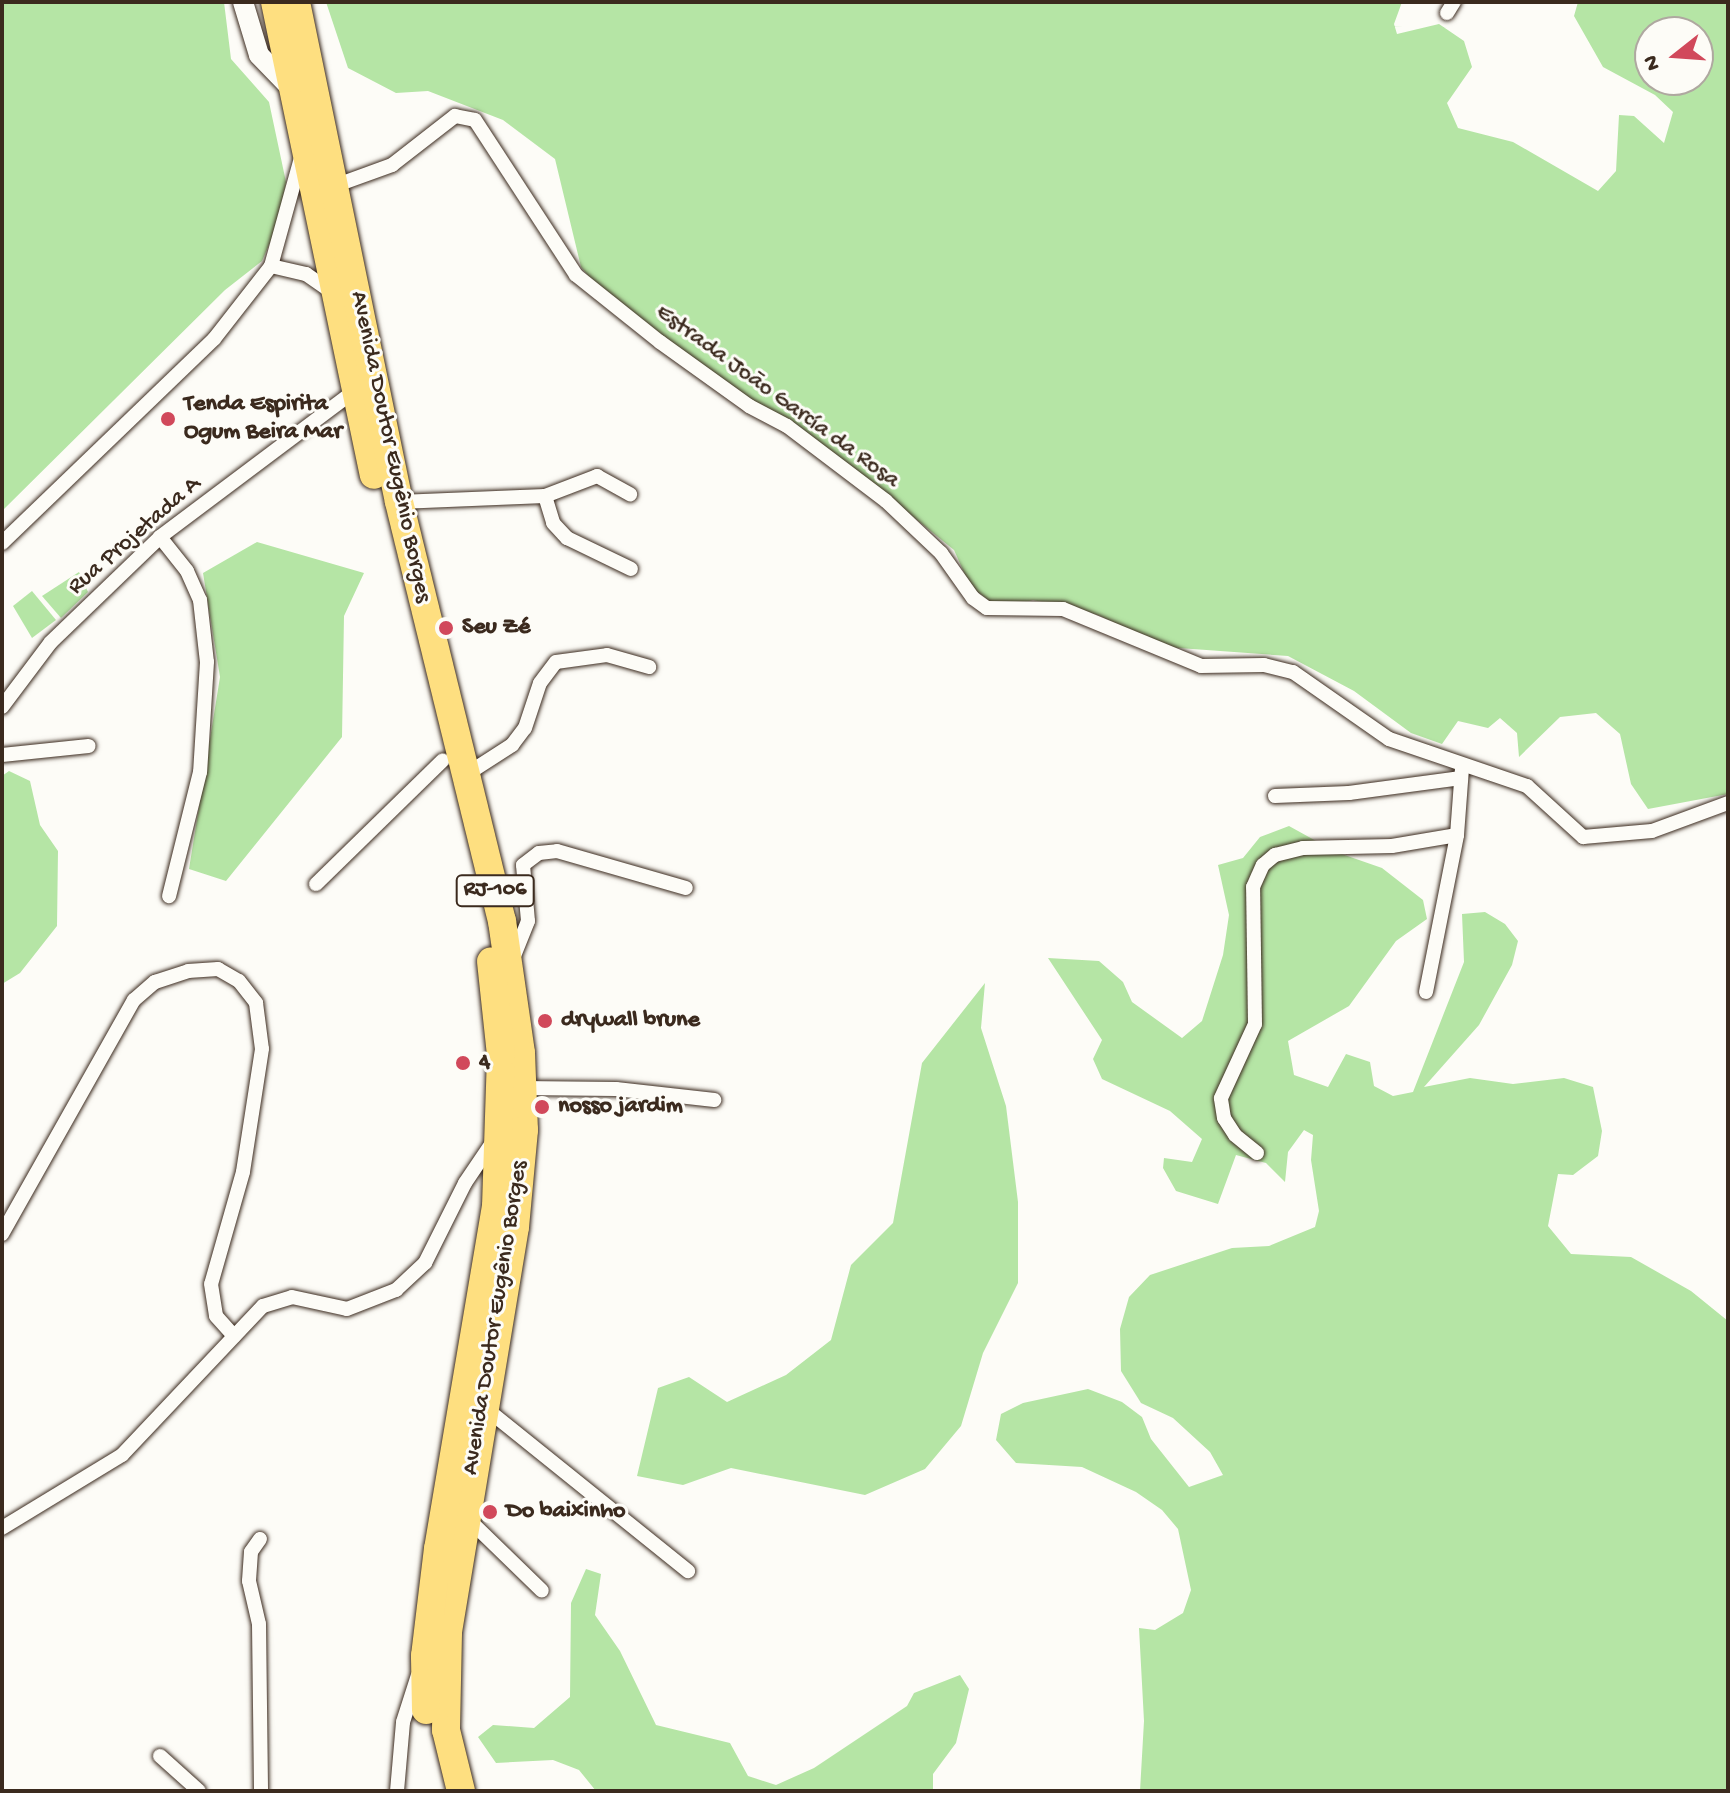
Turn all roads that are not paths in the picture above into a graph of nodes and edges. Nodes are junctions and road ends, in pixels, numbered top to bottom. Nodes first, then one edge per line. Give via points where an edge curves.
1 (243, 2) edge
2 (275, 2) edge
3 (296, 2) edge
4 (292, 89) junction
5 (305, 138) junction
6 (337, 185) junction
7 (271, 266) junction
8 (339, 299) junction
9 (356, 390) junction
10 (630, 494) dead end
11 (545, 496) junction
12 (399, 502) junction
13 (160, 537) junction
14 (2, 543) edge
15 (631, 569) dead end
16 (649, 667) dead end
17 (2, 707) edge
18 (89, 746) dead end
19 (2, 755) edge
20 (455, 767) junction
21 (1462, 773) junction
22 (1275, 796) dead end
23 (1728, 803) edge
24 (1457, 835) junction
25 (316, 884) dead end
26 (686, 888) dead end
27 (169, 896) dead end
28 (510, 965) junction
29 (1426, 992) dead end
30 (522, 1088) junction
31 (714, 1100) dead end
32 (500, 1130) junction
33 (1257, 1153) dead end
34 (2, 1234) edge
35 (234, 1336) junction
36 (484, 1407) junction
37 (465, 1516) junction
38 (2, 1528) edge
39 (260, 1539) dead end
40 (688, 1571) dead end
41 (542, 1591) dead end
42 (425, 1656) junction
43 (160, 1756) dead end
44 (199, 1791) edge
45 (261, 1791) edge
46 (397, 1791) edge
47 (441, 1791) edge
48 (461, 1791) edge

1 - 4 main road via 259,55
2 - 4 highway, Avenida Doutor Eugênio Borges / RJ-106
3 - 6 highway, Avenida Doutor Eugênio Borges / RJ-106
4 - 5 highway, Avenida Doutor Eugênio Borges / RJ-106
5 - 7 street
5 - 8 highway, Avenida Doutor Eugênio Borges / RJ-106
6 - 12 highway, Avenida Doutor Eugênio Borges / RJ-106
6 - 21 street, Estrada João García da Rosa via 392,165 455,116 475,120 576,275 660,342 749,406 787,426 886,501 941,553 973,598 987,608 1063,609 1201,666 1264,665 1293,672 1389,739
7 - 8 street via 320,281
7 - 14 street via 214,339
8 - 9 highway, Avenida Doutor Eugênio Borges / RJ-106
9 - 13 street, Rua Projetada A
9 - 20 highway, Avenida Doutor Eugênio Borges / RJ-106
10 - 11 street via 597,476
11 - 12 street
11 - 15 street via 553,523 567,538
12 - 20 highway, Avenida Doutor Eugênio Borges / RJ-106
13 - 17 street, Rua Projetada A via 51,642
13 - 27 street via 187,571 200,600 207,662 200,772
16 - 20 street via 607,655 556,662 540,683 525,728 512,745
18 - 19 street
20 - 25 street
20 - 28 highway, Avenida Doutor Eugênio Borges / RJ-106
20 - 32 highway, Avenida Doutor Eugênio Borges / RJ-106 via 485,923 501,1055
21 - 22 street via 1349,793
21 - 23 street, Estrada João García da Rosa via 1527,786 1583,837 1652,831
21 - 24 street
24 - 29 street
24 - 33 street via 1392,846 1303,848 1275,855 1263,865 1253,887 1255,1024 1221,1098 1224,1118 1235,1135
26 - 28 street via 557,851 539,853 523,865 528,921
28 - 30 highway, Avenida Doutor Eugênio Borges / RJ-106
30 - 31 street via 616,1089
30 - 36 highway, Avenida Doutor Eugênio Borges / RJ-106 via 524,1130 515,1227
32 - 35 street via 465,1183 425,1263 396,1290 347,1309 278,1298
32 - 42 highway, Avenida Doutor Eugênio Borges / RJ-106 via 484,1291
34 - 35 street via 134,1000 155,982 188,971 218,969 239,981 256,1003 262,1049 243,1172 211,1284 216,1316
35 - 38 street via 122,1455
36 - 37 highway, Avenida Doutor Eugênio Borges / RJ-106
36 - 40 street
37 - 41 street
37 - 48 highway, Avenida Doutor Eugênio Borges / RJ-106 via 444,1688 446,1730
39 - 45 street via 251,1552 249,1581 259,1624
42 - 46 street via 403,1722
42 - 47 highway, Avenida Doutor Eugênio Borges / RJ-106 via 429,1736
43 - 44 street

